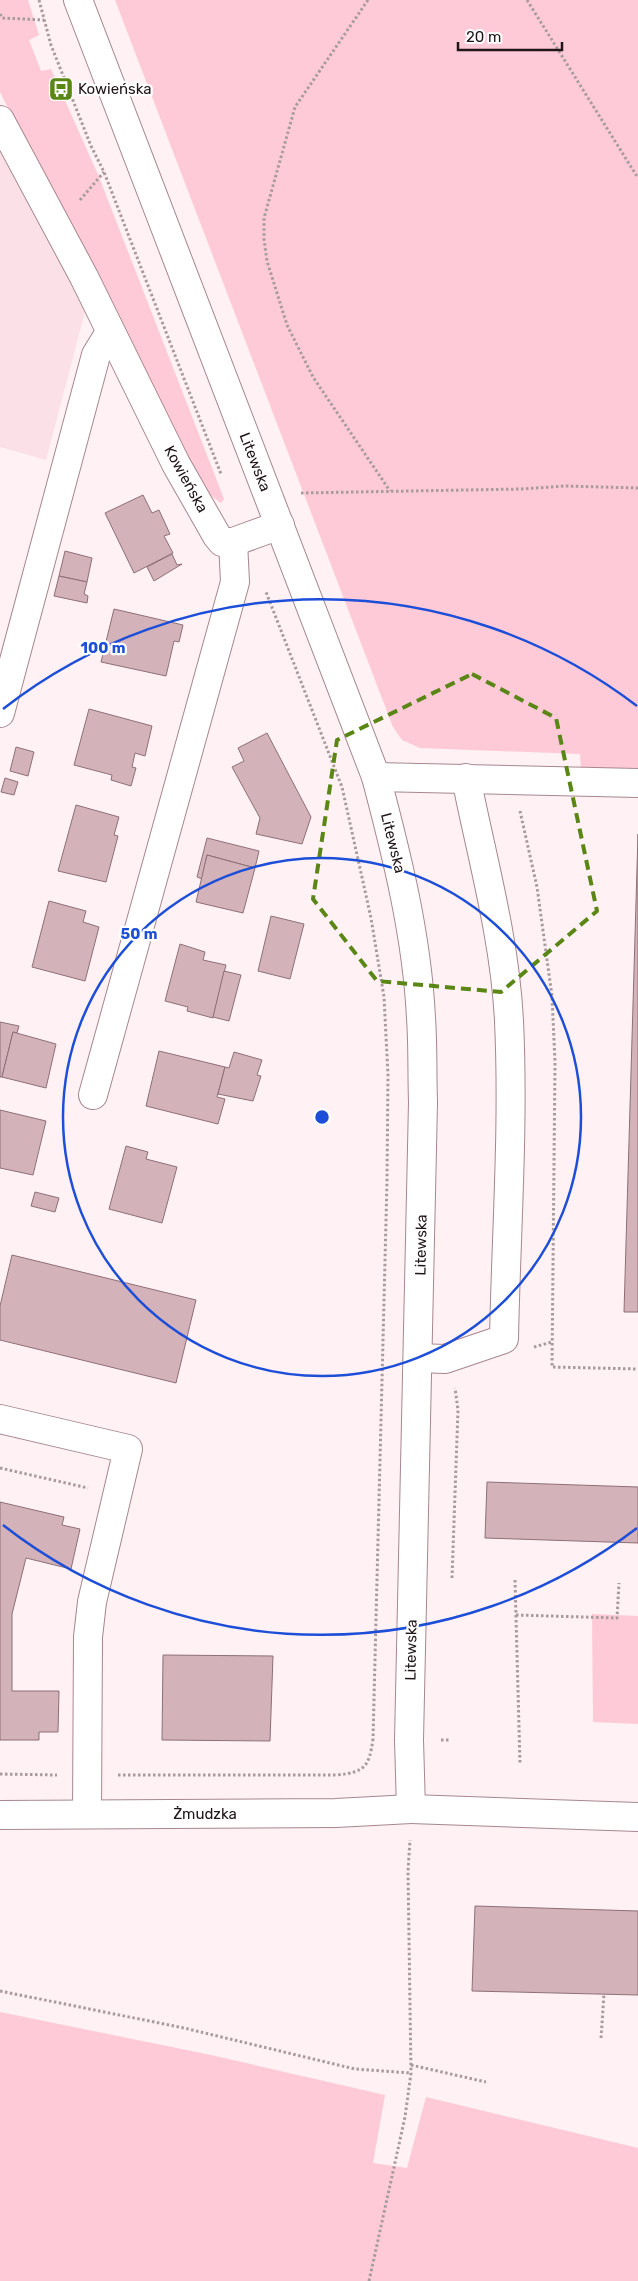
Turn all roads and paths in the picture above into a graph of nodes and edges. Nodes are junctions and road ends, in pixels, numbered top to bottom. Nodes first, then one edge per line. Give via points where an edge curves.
1 (39, 0) edge
2 (78, 0) edge
3 (368, 0) edge
4 (527, 0) edge
5 (1, 16) edge
6 (45, 20) junction
7 (0, 120) edge
8 (638, 178) edge
9 (110, 332) junction
10 (224, 482) dead end
11 (638, 488) edge
12 (390, 491) junction
13 (276, 513) junction
14 (233, 542) junction
15 (262, 583) dead end
16 (0, 713) edge
17 (376, 777) junction
18 (466, 778) junction
19 (513, 779) junction
20 (638, 783) edge
21 (93, 1095) dead end
22 (432, 1358) junction
23 (638, 1369) edge
24 (0, 1419) edge
25 (0, 1468) edge
26 (118, 1494) junction
27 (452, 1578) dead end
28 (515, 1580) dead end
29 (619, 1583) dead end
30 (516, 1615) junction
31 (520, 1764) dead end
32 (0, 1774) edge
33 (86, 1775) junction
34 (411, 1809) junction
35 (87, 1814) junction
36 (0, 1815) edge
37 (638, 1817) edge
38 (0, 1991) edge
39 (604, 1994) dead end
40 (601, 2038) dead end
41 (411, 2064) junction
42 (411, 2073) junction
43 (486, 2082) dead end
44 (369, 2281) edge

1 - 6 path
2 - 13 street, Litewska
3 - 12 path via 295,107 264,218 264,239 267,261 291,334 313,376
4 - 8 path
5 - 6 path
6 - 10 path via 51,45 104,172
7 - 9 street, Kowieńska
9 - 14 street, Kowieńska via 176,464 217,536 222,542
9 - 16 street via 96,355
11 - 12 path via 565,486
12 - 13 path via 307,492
13 - 14 street
13 - 17 street, Litewska
14 - 21 street via 235,582
15 - 33 path via 342,788 371,918 384,997 388,1075 371,1754 362,1770 337,1775
17 - 18 street
17 - 22 street, Litewska via 397,856 411,929 421,1016
18 - 19 street
18 - 22 street via 502,958 508,1020 510,1090 504,1339
19 - 20 street
19 - 23 path via 537,888 552,996 555,1062 552,1367
22 - 27 path via 453,1380 458,1410
22 - 34 street, Litewska via 409,1740
24 - 26 street via 128,1449
25 - 26 path
26 - 33 street via 92,1602 89,1628
28 - 30 path
29 - 30 path via 617,1618
30 - 31 path
32 - 33 path
33 - 35 street
34 - 35 street, Żmudzka via 336,1813
34 - 37 street, Żmudzka
34 - 41 path via 408,1871
35 - 36 street, Żmudzka
38 - 42 path via 184,2028 355,2069
39 - 40 path
41 - 42 path
41 - 43 path
42 - 44 path via 405,2117

